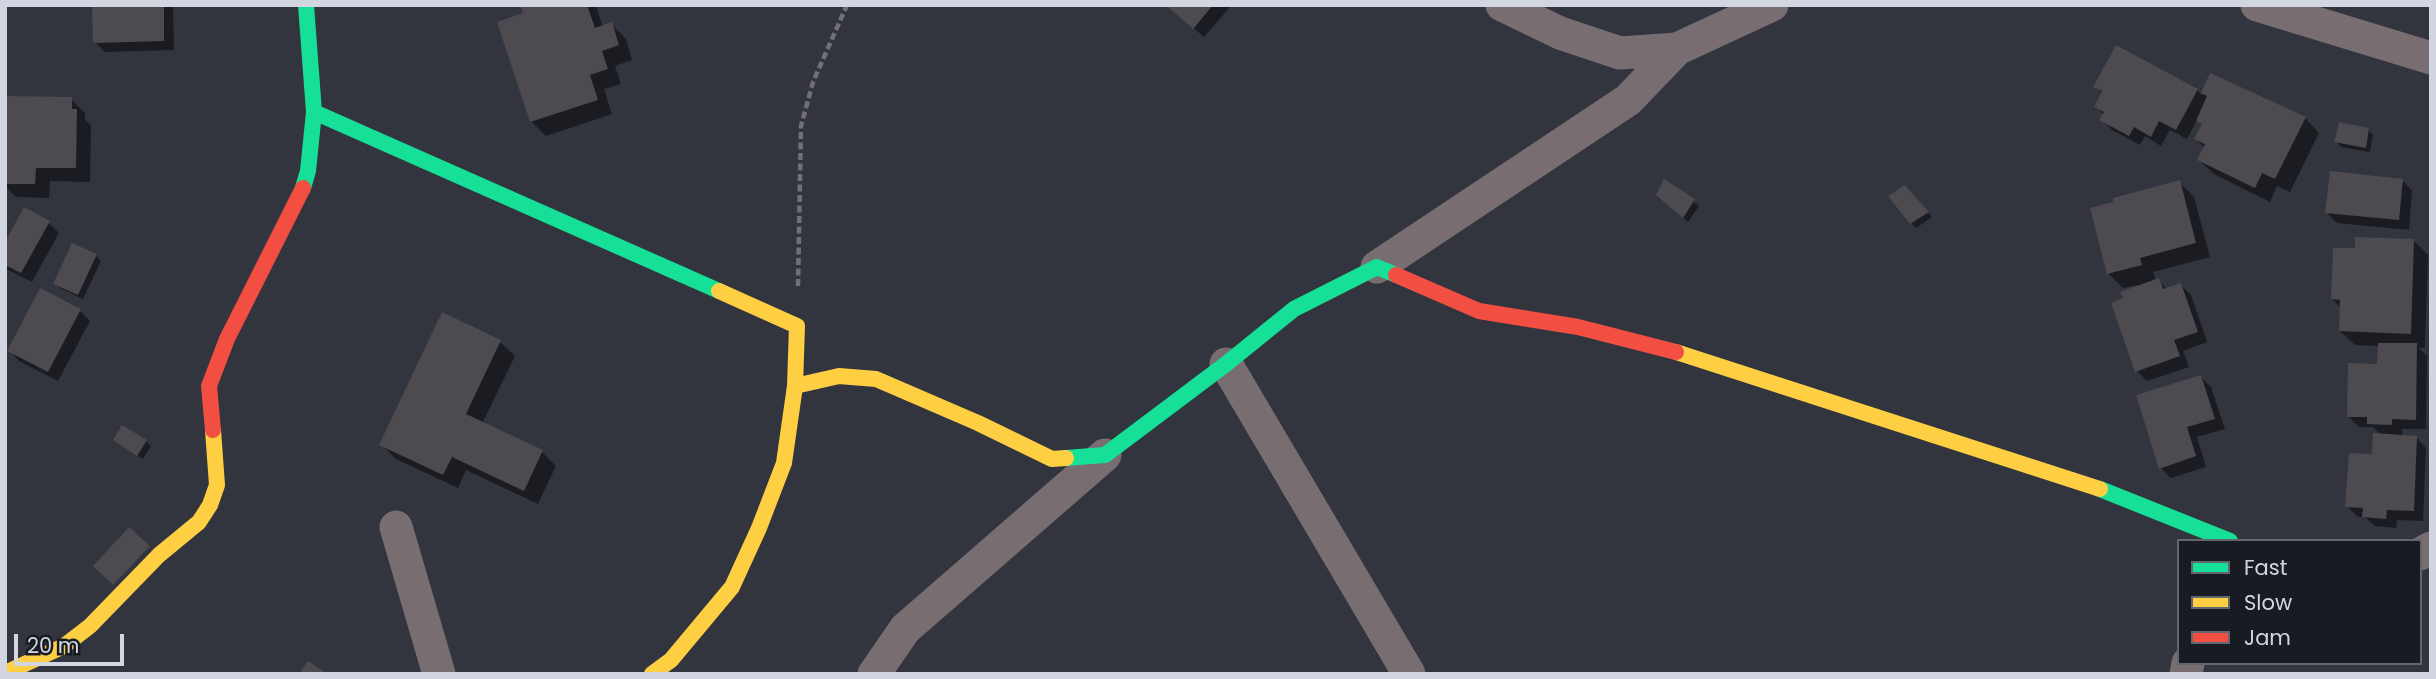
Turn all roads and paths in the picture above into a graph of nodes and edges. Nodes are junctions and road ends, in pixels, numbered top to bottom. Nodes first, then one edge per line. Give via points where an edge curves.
1 (306, 5) edge
2 (847, 5) edge
3 (1502, 5) edge
4 (1772, 5) edge
5 (2257, 5) edge
6 (1677, 49) junction
7 (2431, 58) edge
8 (314, 112) junction
9 (1377, 267) junction
10 (796, 326) junction
11 (1226, 364) junction
12 (795, 386) junction
13 (1105, 454) junction
14 (396, 527) dead end
15 (2224, 539) edge
16 (5, 673) edge
17 (439, 674) edge
18 (652, 674) edge
19 (874, 674) edge
20 (1409, 674) edge

1 - 8 street
2 - 10 path via 813,82 801,126
3 - 6 street via 1560,33 1620,53
4 - 6 street
5 - 7 street
6 - 9 street via 1628,100
8 - 10 street
8 - 16 street via 302,192 243,305 209,386 217,485 210,505 199,522 159,555 90,626 64,646
9 - 11 street via 1294,309
9 - 15 street via 1479,311 1578,327 1684,354 1849,407 2101,489
10 - 12 street
11 - 13 street
11 - 20 street
12 - 13 street via 839,376 876,379 1052,459
12 - 18 street via 784,463 732,587 671,660
13 - 19 street via 905,629
14 - 17 street

